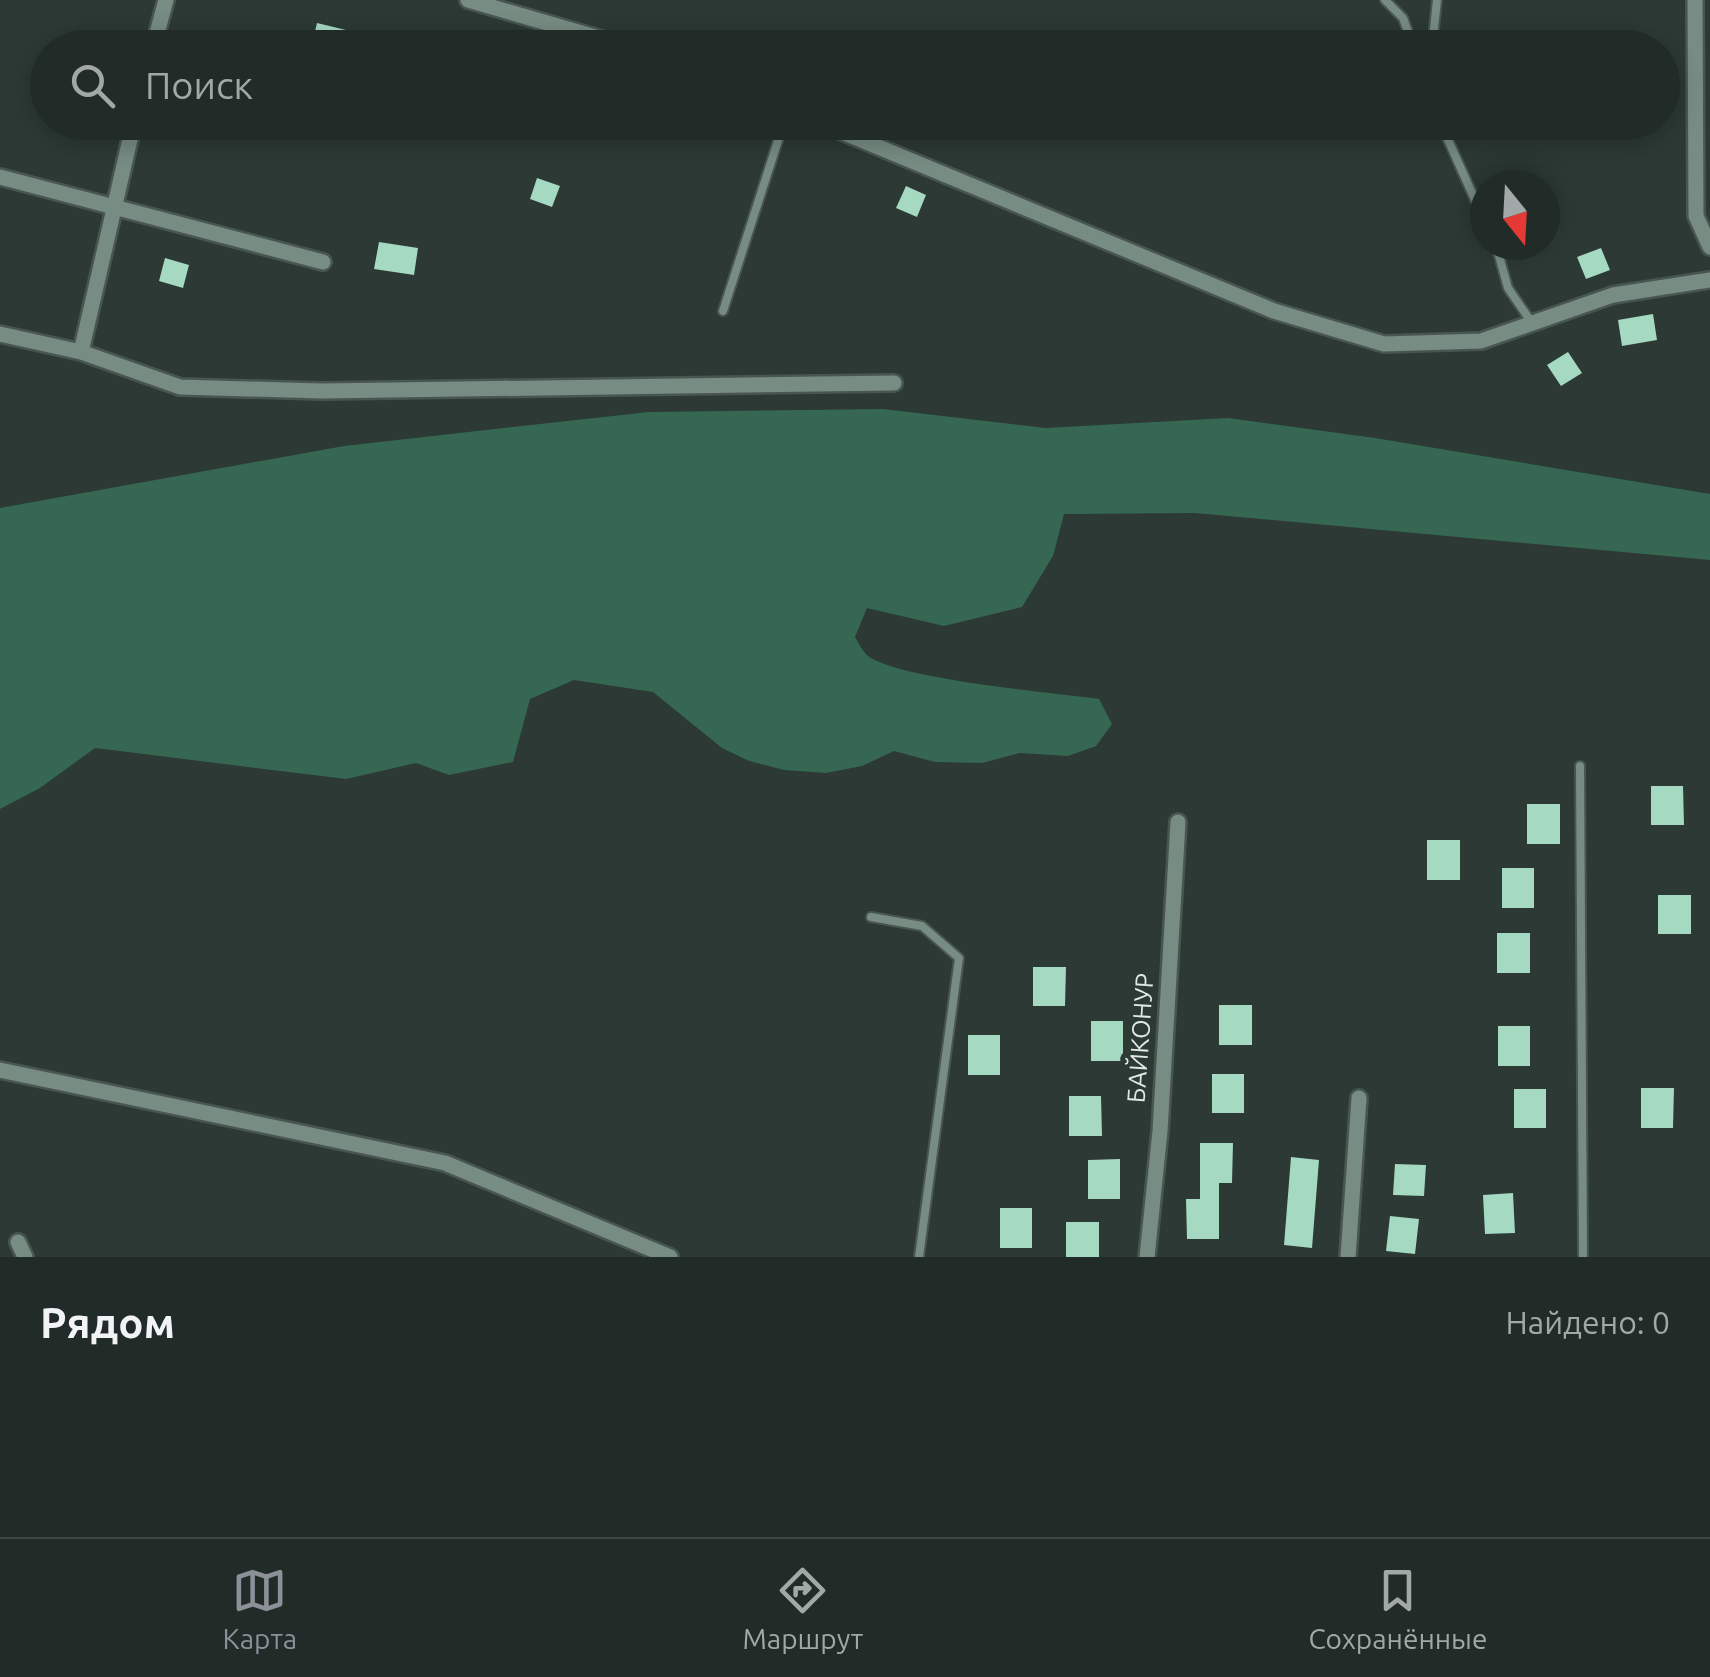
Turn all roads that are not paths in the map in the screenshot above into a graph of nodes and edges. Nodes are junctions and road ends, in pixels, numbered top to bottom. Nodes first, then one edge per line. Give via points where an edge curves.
1 (166, 0) edge
2 (468, 0) edge
3 (1386, 0) edge
4 (1437, 0) edge
5 (1695, 0) edge
6 (158, 30) edge
7 (571, 30) edge
8 (1407, 30) edge
9 (1434, 30) edge
10 (130, 140) edge
11 (778, 140) edge
12 (861, 140) edge
13 (1448, 140) edge
14 (0, 177) edge
15 (1470, 189) edge
16 (112, 210) junction
17 (1710, 247) edge
18 (1500, 260) edge
19 (323, 262) dead end
20 (1710, 280) edge
21 (723, 310) dead end
22 (1532, 323) junction
23 (0, 334) edge
24 (81, 352) junction
25 (894, 383) dead end
26 (1580, 766) dead end
27 (1178, 822) dead end
28 (871, 917) dead end
29 (0, 1070) edge
30 (1359, 1098) dead end
31 (670, 1257) edge
32 (918, 1257) edge
33 (1147, 1257) edge
34 (1348, 1257) edge
35 (1583, 1257) edge

1 - 6 street
2 - 7 street
3 - 8 lane
4 - 9 lane
5 - 17 street via 1696,216
10 - 16 street
11 - 21 lane
12 - 22 street via 1274,311 1384,344 1481,341
13 - 15 lane
14 - 16 street
16 - 19 street
16 - 24 street
18 - 22 lane via 1508,288
20 - 22 street via 1612,295
23 - 24 street
24 - 25 street via 180,388
26 - 35 lane
27 - 33 street, БАЙКОНУР
28 - 32 lane via 922,926 959,958
29 - 31 street via 445,1163
30 - 34 street

